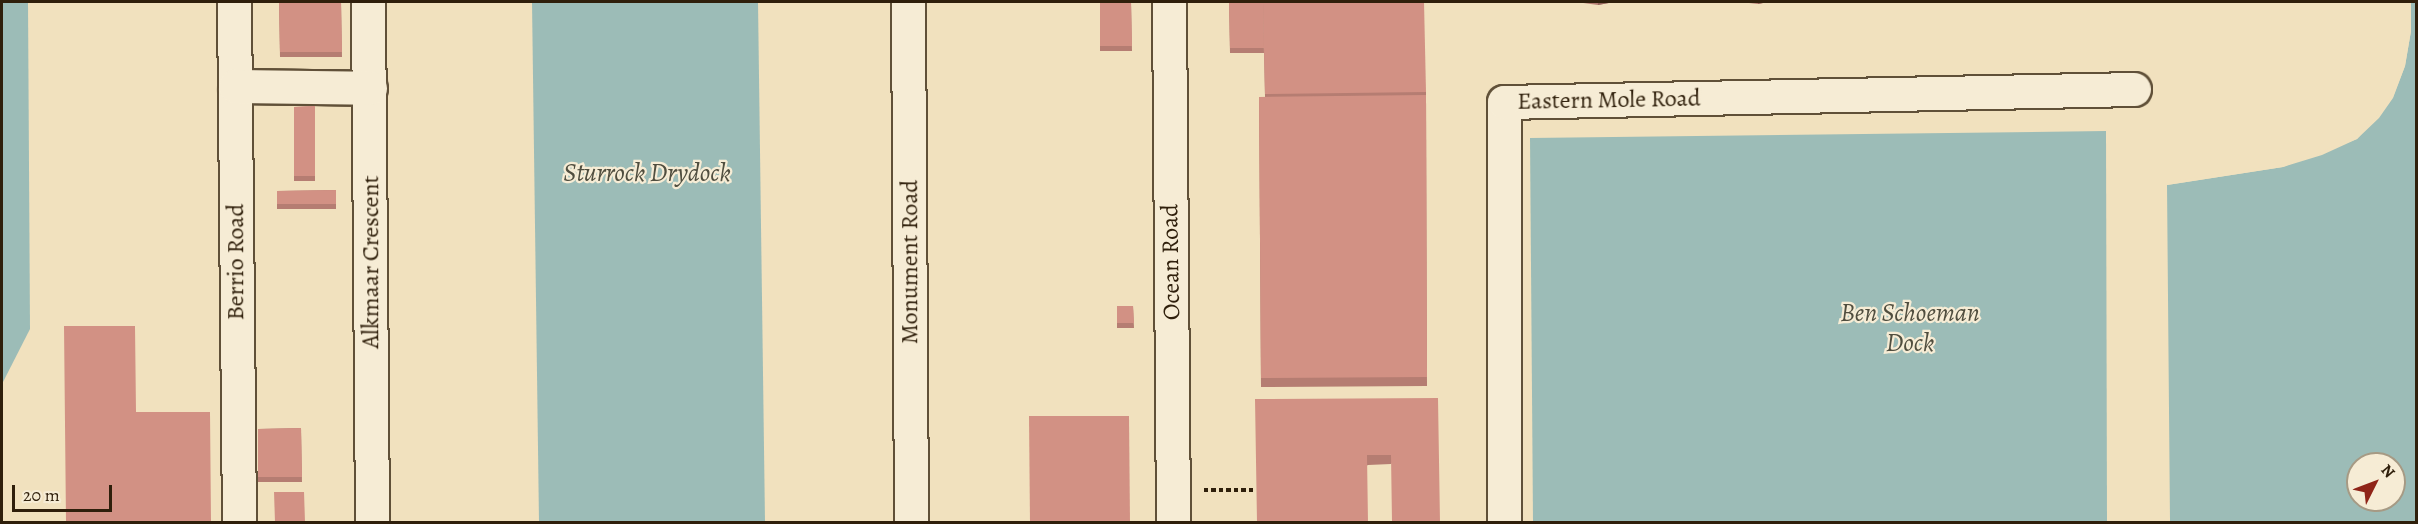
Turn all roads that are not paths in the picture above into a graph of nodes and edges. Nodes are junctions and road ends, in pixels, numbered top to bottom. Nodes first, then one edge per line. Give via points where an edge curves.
1 (234, 2) edge
2 (368, 2) edge
3 (908, 2) edge
4 (1169, 2) edge
5 (235, 86) junction
6 (370, 88) junction
7 (2134, 89) dead end
8 (239, 522) edge
9 (372, 522) edge
10 (911, 522) edge
11 (1173, 522) edge
12 (1504, 522) edge

1 - 5 street, Berrio Road
2 - 6 street, Alkmaar Crescent
3 - 10 street, Monument Road
4 - 11 street, Ocean Road
5 - 6 street
5 - 8 street, Berrio Road
6 - 9 street, Alkmaar Crescent
7 - 12 street, Eastern Mole Road via 1504,102

